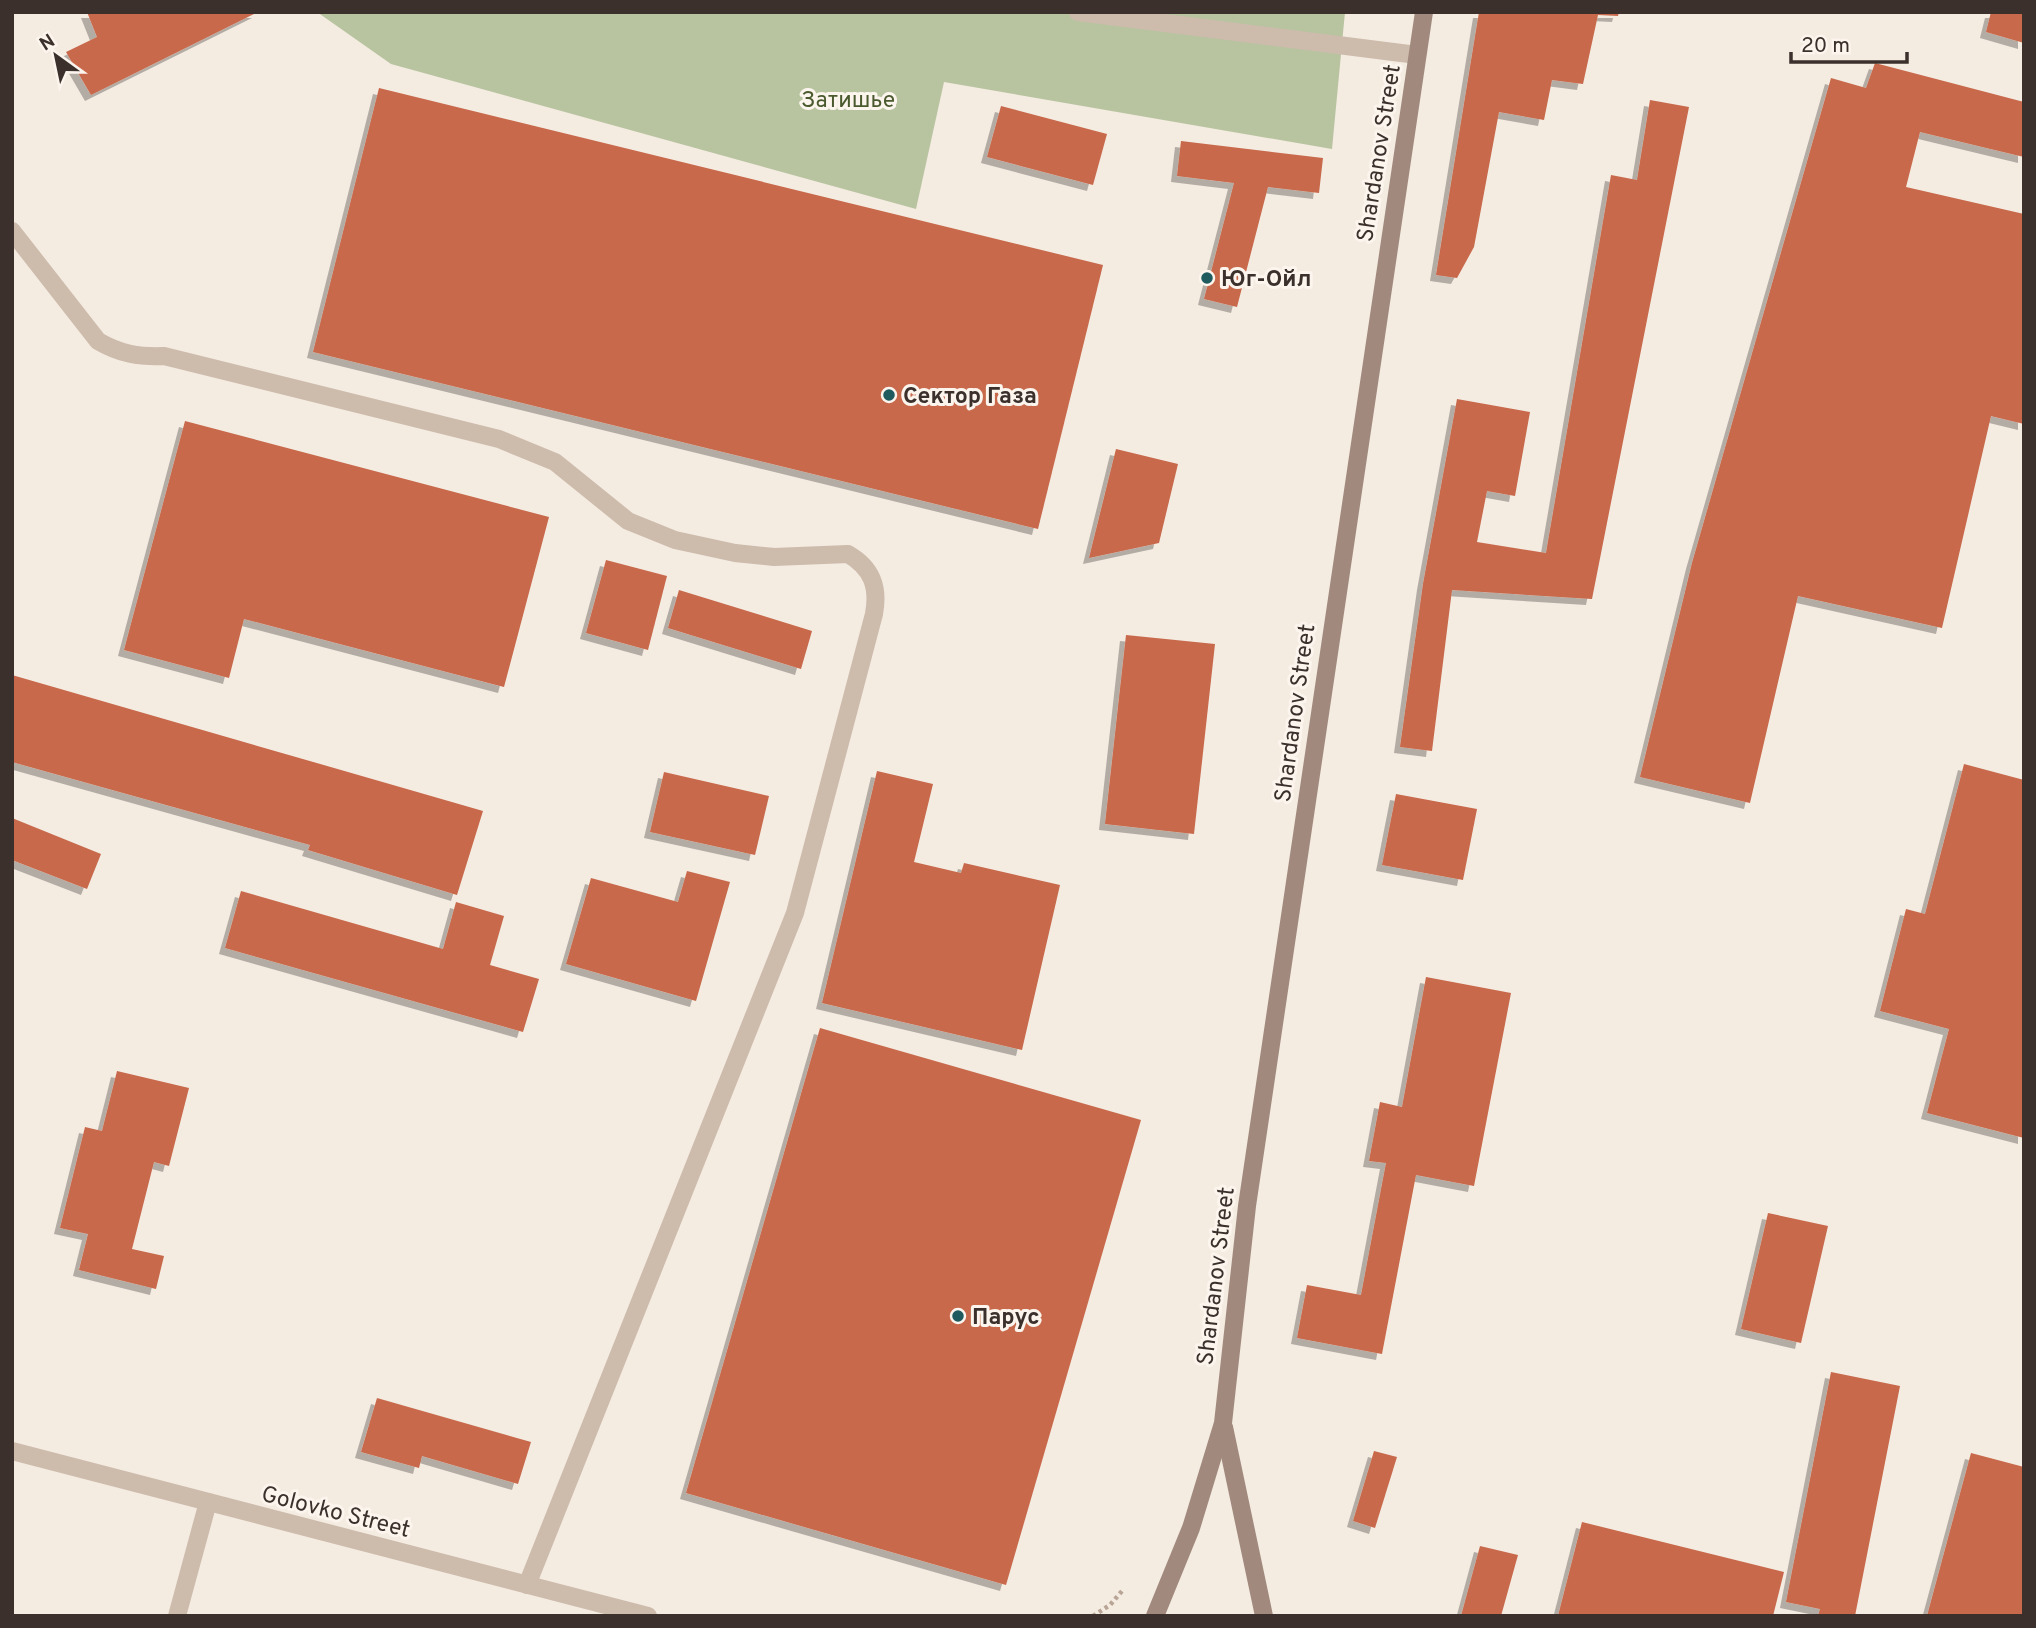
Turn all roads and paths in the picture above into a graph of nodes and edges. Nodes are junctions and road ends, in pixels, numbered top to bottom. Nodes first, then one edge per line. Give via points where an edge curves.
1 (1078, 12) edge
2 (1424, 12) edge
3 (1417, 55) junction
4 (12, 231) edge
5 (1223, 1423) junction
6 (12, 1451) edge
7 (208, 1502) junction
8 (527, 1585) junction
9 (1122, 1591) dead end
10 (177, 1616) edge
11 (648, 1616) edge
12 (1093, 1616) edge
13 (1155, 1616) edge
14 (1264, 1616) edge

1 - 3 street
2 - 3 main road, Shardanov Street
3 - 5 main road, Shardanov Street via 1247,1206
4 - 8 street via 93,335 112,349 137,357 164,356 499,439 555,462 628,522 675,540 735,554 848,554 870,573 877,596 874,614 795,913
5 - 13 main road via 1191,1528
5 - 14 main road
6 - 7 street, Golovko Street
7 - 8 street, Golovko Street
7 - 10 street
8 - 11 street, Golovko Street
9 - 12 path

